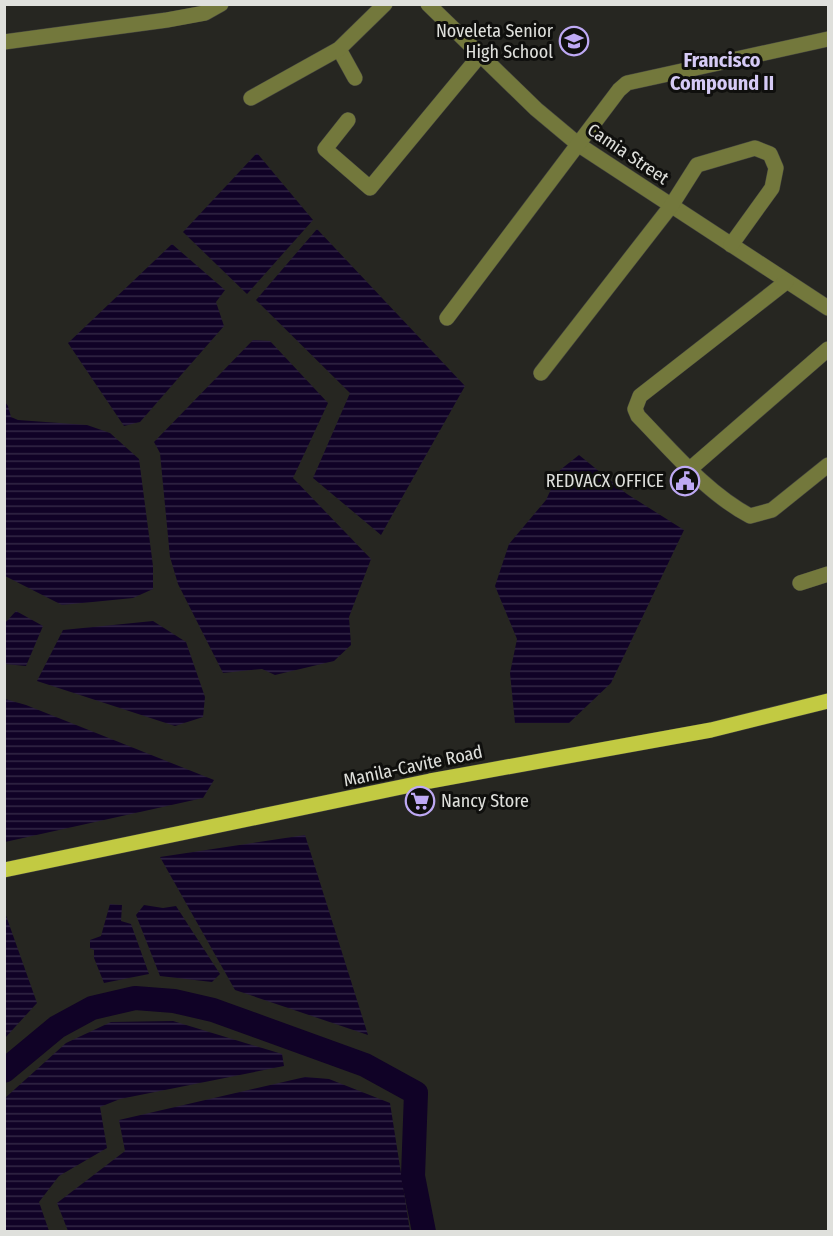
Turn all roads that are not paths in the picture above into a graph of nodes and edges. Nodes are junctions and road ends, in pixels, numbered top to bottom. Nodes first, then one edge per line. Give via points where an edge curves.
1 (221, 4) edge
2 (385, 4) edge
3 (428, 4) edge
4 (828, 39) edge
5 (4, 42) edge
6 (339, 49) junction
7 (481, 54) junction
8 (355, 78) dead end
9 (251, 98) dead end
10 (348, 120) dead end
11 (579, 145) junction
12 (671, 206) junction
13 (731, 245) junction
14 (786, 282) junction
15 (828, 308) edge
16 (447, 318) dead end
17 (828, 350) edge
18 (541, 373) dead end
19 (828, 465) edge
20 (690, 469) junction
21 (828, 574) edge
22 (800, 583) dead end
23 (828, 701) edge
24 (4, 870) edge

1 - 5 street via 205,13
2 - 6 street
3 - 7 street, Camia Street
4 - 11 street via 627,83
6 - 8 street
6 - 9 street
7 - 10 street via 370,188 325,149
7 - 11 street, Camia Street
11 - 12 street, Camia Street
11 - 16 street
12 - 13 street, Camia Street
12 - 13 street via 697,165 755,148 770,154 776,168 772,188
12 - 18 street
13 - 14 street, Camia Street
14 - 15 street, Camia Street
14 - 20 street via 636,402 639,416
17 - 20 street
19 - 20 street via 772,510 750,516 731,506
21 - 22 street
23 - 24 main road, Manila-Cavite Road via 711,730 447,777

